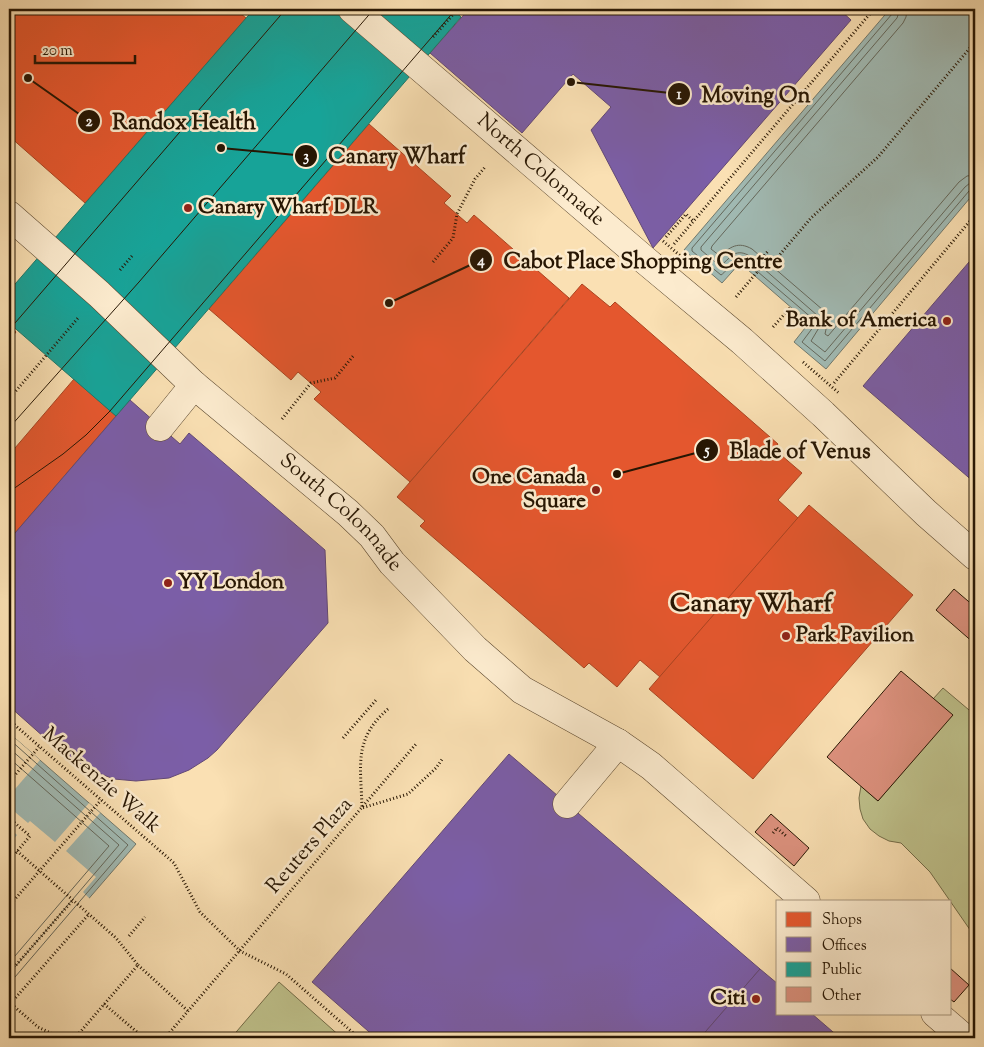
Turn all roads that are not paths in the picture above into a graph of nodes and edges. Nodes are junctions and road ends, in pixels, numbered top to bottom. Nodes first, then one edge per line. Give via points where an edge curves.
1 (352, 9) edge
2 (12, 225) edge
3 (194, 384) junction
4 (160, 427) dead end
5 (975, 556) edge
6 (618, 743) junction
7 (567, 804) dead end
8 (805, 900) edge
9 (936, 1014) edge
10 (964, 1038) edge

1 - 5 street, North Colonnade via 413,61 464,93 506,142 742,341
2 - 3 street, South Colonnade via 99,294
3 - 4 street
3 - 6 street, South Colonnade via 348,513 476,649 522,690
6 - 7 street
6 - 8 street, South Colonnade via 651,766
9 - 10 street

